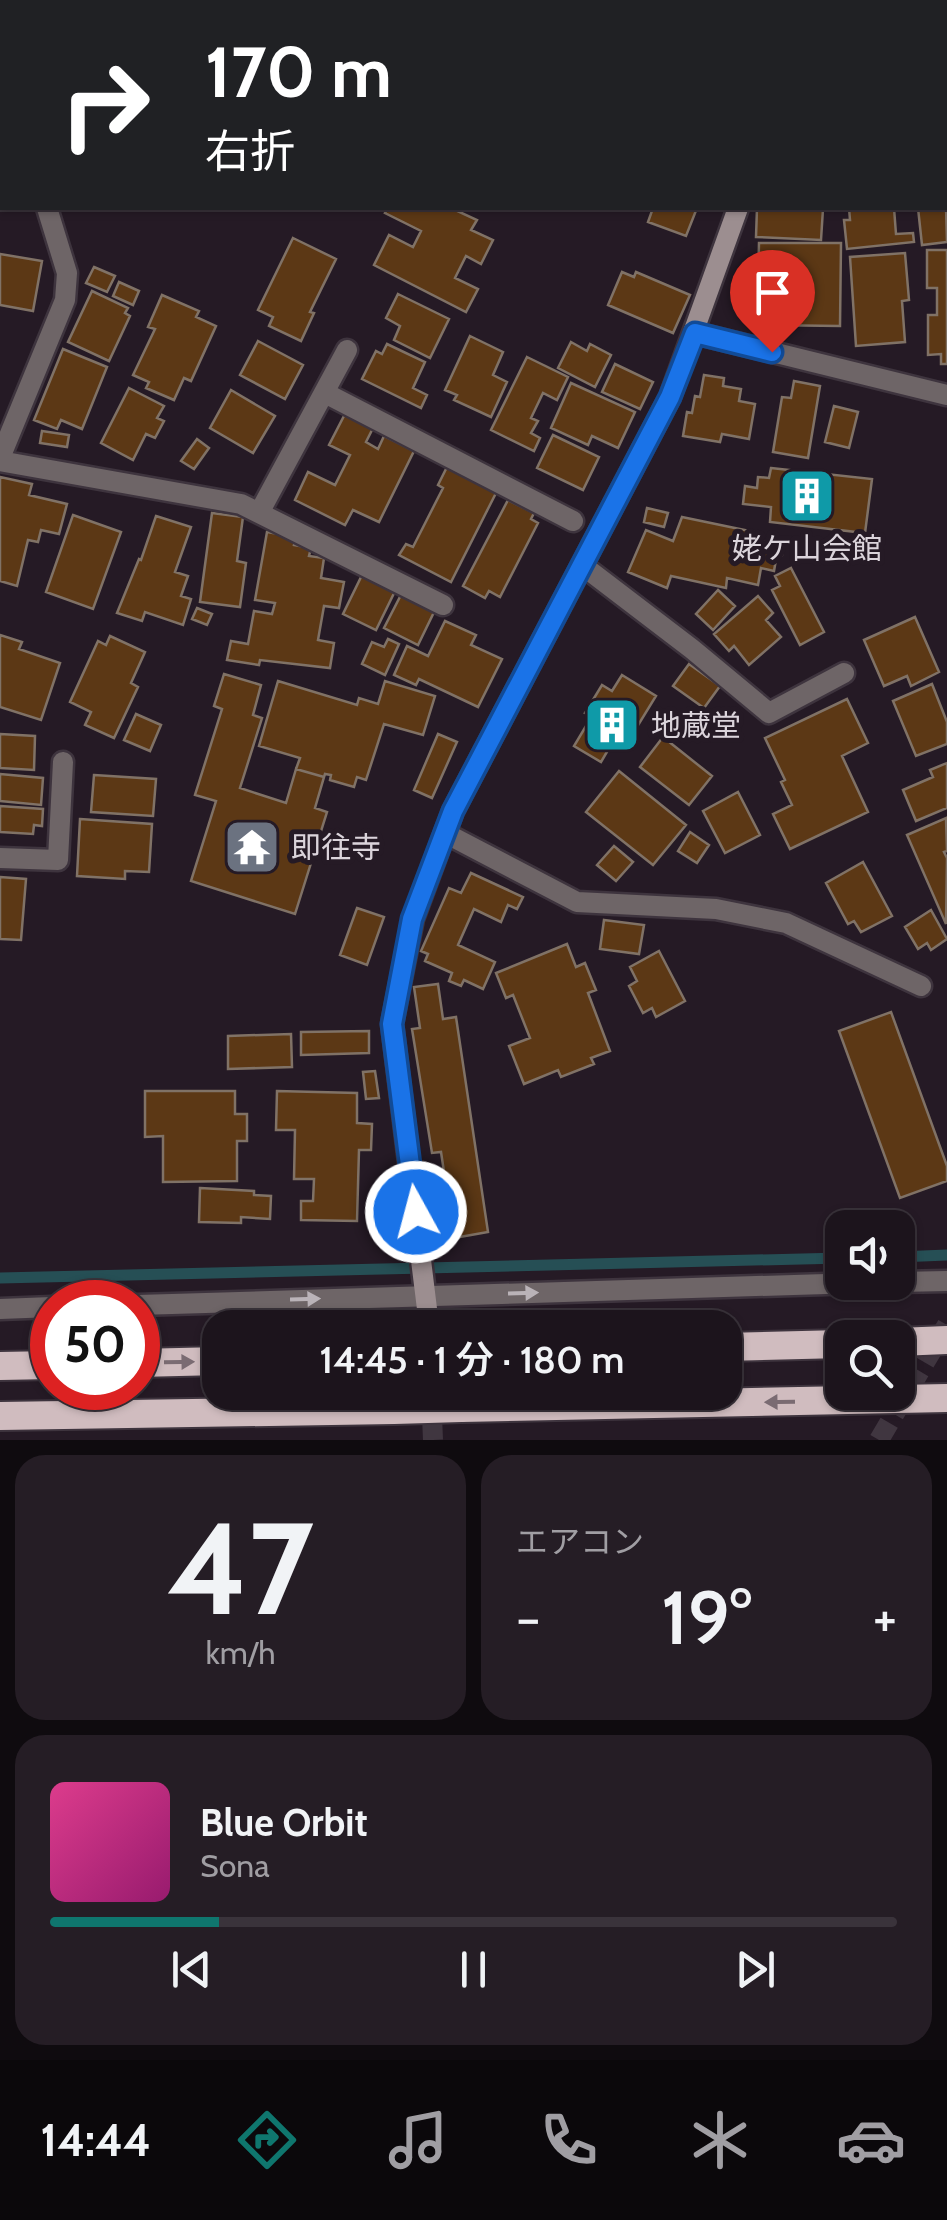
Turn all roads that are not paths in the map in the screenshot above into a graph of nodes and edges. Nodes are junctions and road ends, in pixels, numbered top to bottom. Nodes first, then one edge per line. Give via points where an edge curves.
1 (48, 210) edge
2 (737, 210) edge
3 (695, 333) junction
4 (348, 350) dead end
5 (325, 392) junction
6 (947, 395) edge
7 (0, 460) edge
8 (259, 513) junction
9 (573, 521) dead end
10 (582, 565) junction
11 (443, 605) dead end
12 (844, 674) dead end
13 (63, 762) dead end
14 (445, 833) junction
15 (0, 858) edge
16 (921, 986) dead end
17 (947, 1281) edge
18 (915, 1282) edge
19 (825, 1283) edge
20 (426, 1291) junction
21 (160, 1304) edge
22 (30, 1308) edge
23 (0, 1309) edge
24 (427, 1310) edge
25 (947, 1340) edge
26 (915, 1341) edge
27 (825, 1344) edge
28 (742, 1347) edge
29 (202, 1361) edge
30 (160, 1362) edge
31 (30, 1365) edge
32 (0, 1366) edge
33 (947, 1398) edge
34 (0, 1416) edge

1 - 7 street via 67,273 64,300
2 - 3 main road
3 - 6 street
3 - 10 main road via 670,397
4 - 5 street
5 - 8 street
5 - 9 street
7 - 8 street via 241,504
8 - 11 street
10 - 12 street via 768,713
10 - 14 main road
13 - 15 street via 58,860
14 - 16 street via 577,902 716,909 786,923
14 - 20 main road via 412,919 392,1024
17 - 18 street
20 -> 19 street
21 -> 20 street
20 - 24 main road
22 - 23 street
25 - 26 highway
27 - 28 highway
30 -> 29 highway
31 - 32 highway
33 -> 34 highway, bridge

